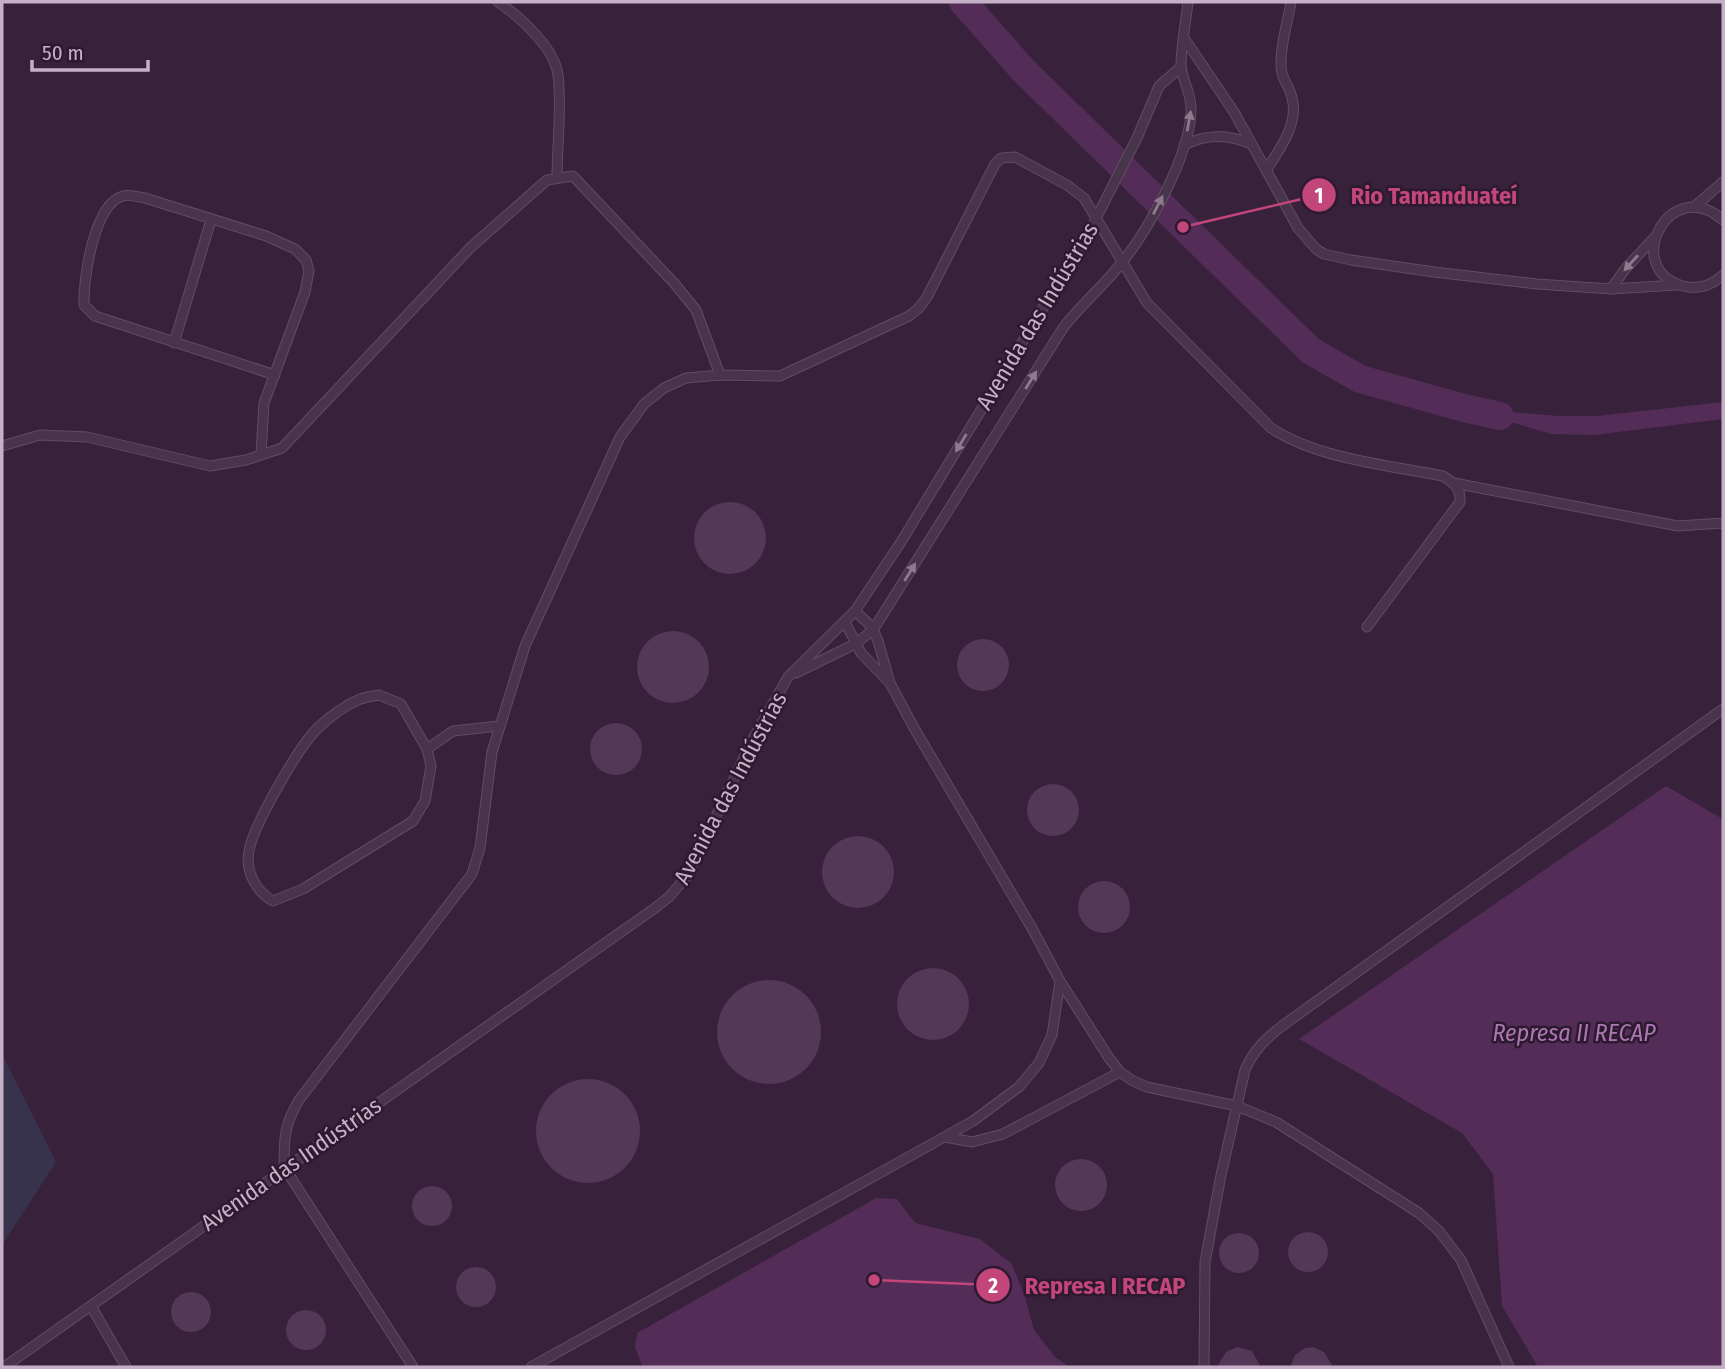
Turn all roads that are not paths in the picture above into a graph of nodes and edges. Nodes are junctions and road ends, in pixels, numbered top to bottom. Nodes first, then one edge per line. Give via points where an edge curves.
1 (498, 2) edge
2 (1188, 2) edge
3 (1292, 2) edge
4 (1184, 38) junction
5 (1181, 67) junction
6 (1251, 144) junction
7 (1184, 145) junction
8 (1267, 169) junction
9 (557, 178) junction
10 (1723, 181) edge
11 (1694, 207) junction
12 (1097, 217) junction
13 (211, 220) junction
14 (1723, 220) edge
15 (1654, 238) junction
16 (1121, 263) junction
17 (1723, 275) edge
18 (1677, 285) junction
19 (1611, 289) junction
20 (174, 343) junction
21 (275, 375) junction
22 (720, 375) junction
23 (2, 446) edge
24 (261, 454) junction
25 (1454, 483) junction
26 (1723, 523) edge
27 (855, 611) junction
28 (845, 622) junction
29 (1367, 627) dead end
30 (873, 630) junction
31 (855, 644) junction
32 (788, 677) junction
33 (890, 683) junction
34 (1723, 709) edge
35 (499, 726) junction
36 (427, 749) junction
37 (1060, 981) junction
38 (1120, 1072) junction
39 (1237, 1106) junction
40 (945, 1137) junction
41 (285, 1167) junction
42 (90, 1306) junction
43 (4, 1367) edge
44 (126, 1367) edge
45 (413, 1367) edge
46 (531, 1367) edge
47 (1204, 1367) edge
48 (1509, 1367) edge

1 - 9 lane via 520,18 551,56 558,73
2 - 4 lane, Avenida das Indústrias
3 - 8 lane via 1281,63 1293,111 1287,138
4 - 5 lane, Avenida das Indústrias
4 - 6 lane
7 -> 5 lane, Avenida das Indústrias via 1191,114 1190,91
5 - 12 lane, Avenida das Indústrias via 1159,86
6 - 7 lane via 1220,136
6 - 8 lane
16 -> 7 lane, Avenida das Indústrias via 1142,236
8 - 19 lane via 1306,239 1324,254 1501,281
9 - 22 lane via 573,176 674,283 696,310
9 - 24 lane via 547,180 471,247 282,447
10 - 11 lane
11 - 14 lane
11 - 15 lane via 1670,215
12 - 16 lane
12 - 22 lane via 1084,198 1067,185 1015,157 1001,158 927,297 909,316 780,376
12 -> 27 lane, Avenida das Indústrias
13 - 20 lane
13 - 20 lane via 124,195 113,201 100,219 83,284 84,305 95,316
13 - 21 lane via 266,236 295,249 306,260 305,292
15 - 18 lane via 1657,265
15 -> 19 lane
16 - 25 lane via 1147,303 1286,438 1310,448 1443,476
30 -> 16 lane, Avenida das Indústrias via 1063,328
17 - 18 lane via 1701,288
18 - 19 lane
20 - 21 lane
21 - 24 lane via 264,403
22 - 35 lane via 686,378 664,388 644,404 620,437 525,646
23 - 24 lane via 40,435 88,437 210,466
25 - 26 lane via 1678,526
25 - 29 lane via 1460,502
27 - 28 lane, Avenida das Indústrias
27 - 30 lane
28 - 31 lane
28 - 32 lane, Avenida das Indústrias
30 - 31 lane, Avenida das Indústrias
30 - 33 lane
31 - 32 lane, Avenida das Indústrias
31 - 33 lane
32 - 41 lane, Avenida das Indústrias via 688,875 670,897
33 - 37 lane
34 - 39 lane via 1262,1041 1245,1070
35 - 36 lane via 453,731
35 - 41 lane via 472,874 299,1100 284,1133
36 - 36 lane via 431,766 425,801 413,821 303,889 273,901 261,894 250,876 248,852 291,764 315,731 358,699 379,695 401,704
37 - 38 lane
37 - 40 lane via 1052,1035 1039,1063 1019,1087
38 - 39 lane via 1147,1087
38 - 40 lane via 1003,1134 972,1142
39 - 47 lane via 1206,1262
39 - 48 lane via 1276,1122 1419,1213 1439,1231 1461,1260
40 - 46 lane
41 - 42 lane, Avenida das Indústrias
41 - 45 lane
42 - 43 lane, Avenida das Indústrias
42 - 44 lane

